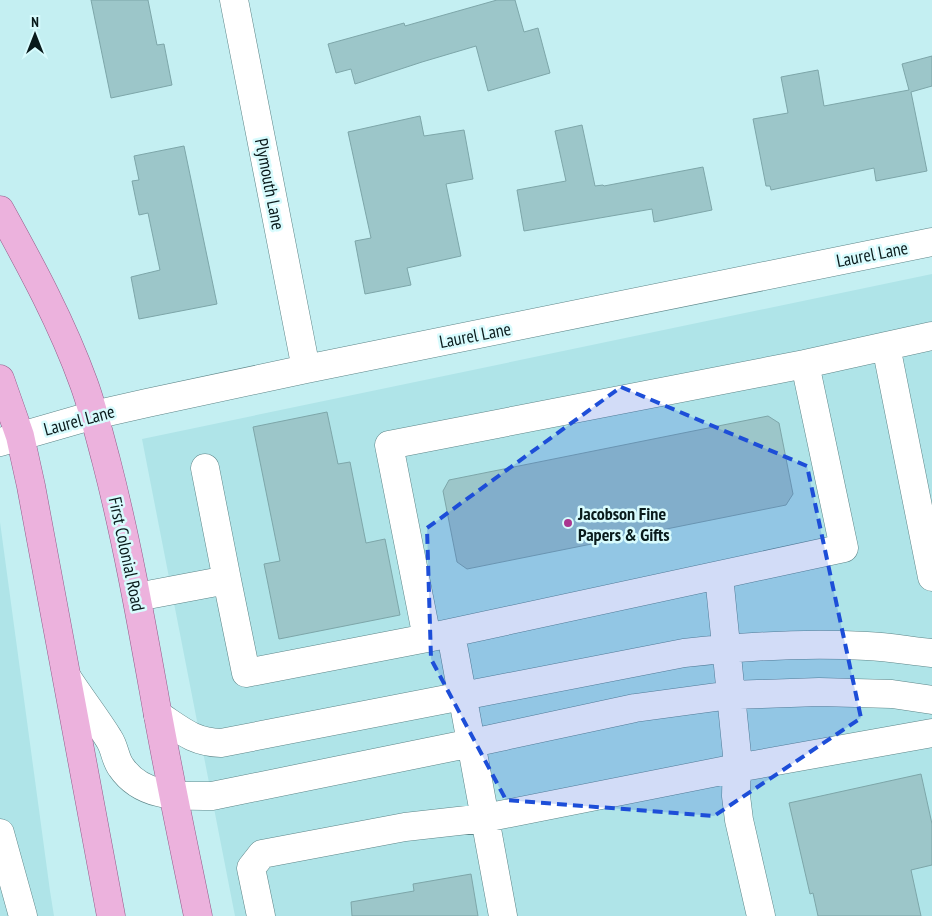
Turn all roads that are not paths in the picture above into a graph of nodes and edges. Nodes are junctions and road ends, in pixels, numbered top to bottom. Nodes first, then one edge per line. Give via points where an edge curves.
1 (234, 0) edge
2 (0, 210) edge
3 (932, 242) edge
4 (932, 336) edge
5 (886, 346) junction
6 (805, 364) junction
7 (306, 369) junction
8 (0, 379) edge
9 (94, 415) junction
10 (10, 439) edge
11 (205, 468) dead end
12 (719, 576) junction
13 (932, 577) edge
14 (227, 580) junction
15 (137, 597) junction
16 (439, 636) junction
17 (726, 648) junction
18 (932, 653) edge
19 (68, 679) junction
20 (463, 696) junction
21 (731, 696) junction
22 (932, 700) edge
23 (158, 715) junction
24 (932, 733) edge
25 (472, 743) junction
26 (737, 768) junction
27 (174, 796) junction
28 (485, 818) junction
29 (0, 832) edge
30 (7, 879) edge
31 (23, 916) edge
32 (111, 916) edge
33 (198, 916) edge
34 (261, 916) edge
35 (502, 916) edge
36 (761, 916) edge

1 - 7 street, Plymouth Lane
2 - 9 main road, First Colonial Road via 59,323
3 - 7 street, Laurel Lane
4 - 5 street
5 - 6 street
5 - 13 street
6 - 12 street via 844,548
6 - 16 street via 389,446
7 - 9 street, Laurel Lane
8 - 10 main road
9 - 10 street, Laurel Lane
9 - 15 main road, First Colonial Road
10 - 19 main road via 45,555
11 - 14 street
12 - 16 street
12 - 17 street
14 - 15 street
14 - 16 street via 246,673
15 - 23 main road, First Colonial Road
16 - 20 street
17 - 18 street via 802,644
17 - 20 street via 684,653
17 - 21 street
19 - 27 street via 111,741 120,766 130,778 140,786
19 - 32 main road
20 - 23 street via 221,743 193,738
20 - 25 street
21 - 22 street via 819,692 892,694
21 - 25 street via 635,708
21 - 26 street
23 - 27 main road, First Colonial Road
24 - 26 street
25 - 27 street via 212,796
25 - 28 street
26 - 28 street
26 - 36 street via 739,820
27 - 33 main road, First Colonial Road
28 - 34 street via 405,827 262,854 251,868
28 - 35 street
29 - 30 street
30 - 31 street

